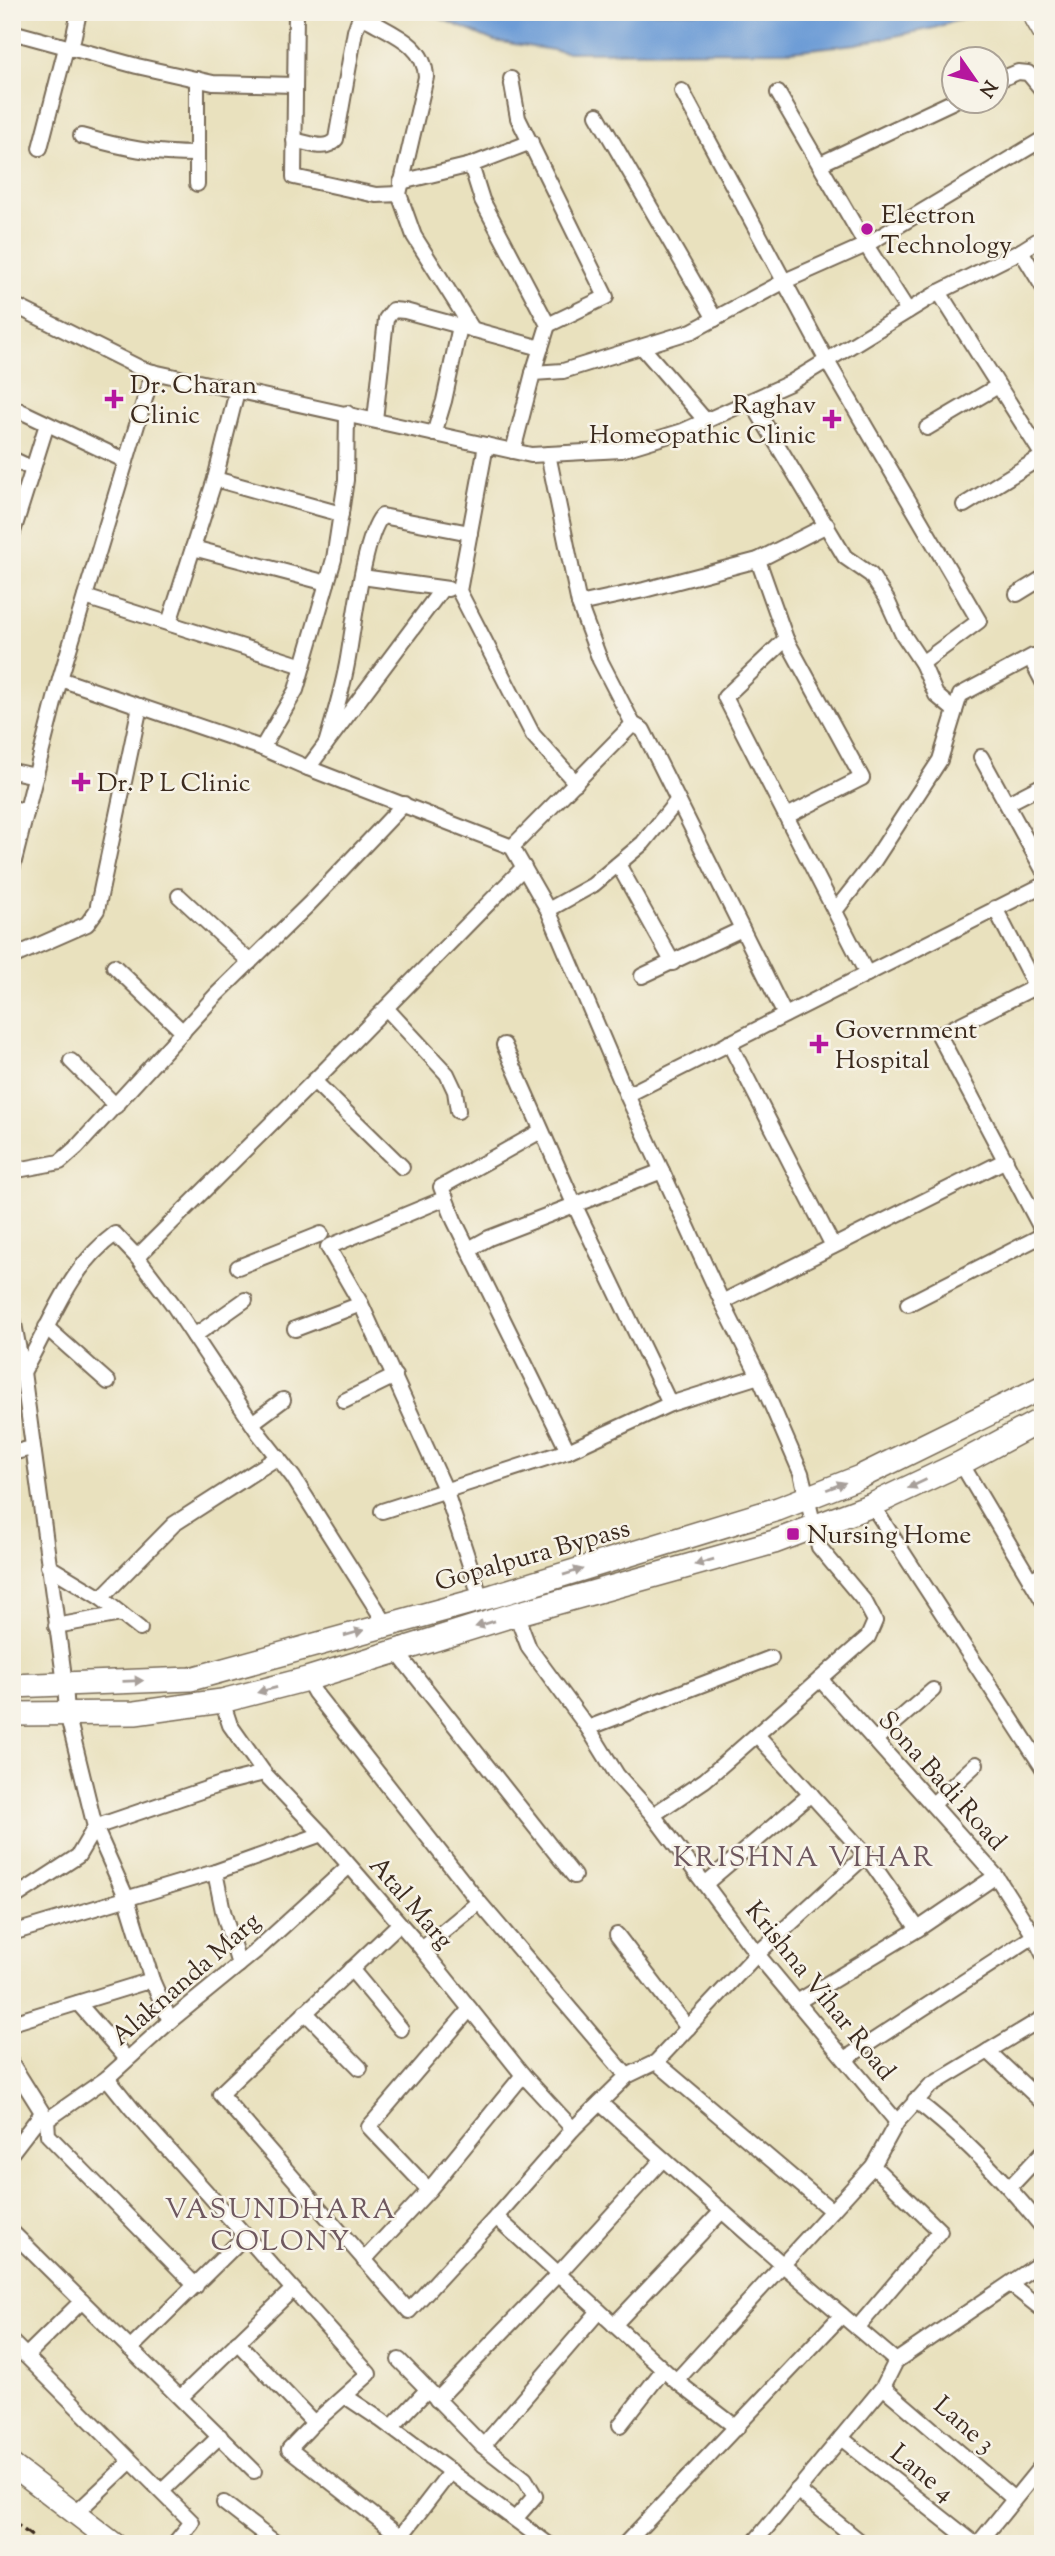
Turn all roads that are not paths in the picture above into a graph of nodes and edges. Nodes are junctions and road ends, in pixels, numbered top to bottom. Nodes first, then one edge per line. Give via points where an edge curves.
1 (79, 12) edge
2 (296, 12) edge
3 (1032, 12) edge
4 (1043, 31) edge
5 (12, 32) edge
6 (69, 48) junction
7 (1010, 76) edge
8 (197, 79) junction
9 (511, 79) dead end
10 (295, 85) junction
11 (682, 91) dead end
12 (1043, 91) edge
13 (778, 93) dead end
14 (940, 108) edge
15 (597, 115) dead end
16 (81, 136) dead end
17 (1043, 139) edge
18 (294, 140) junction
19 (531, 142) junction
20 (40, 148) dead end
21 (197, 154) junction
22 (820, 164) junction
23 (471, 165) junction
24 (197, 184) dead end
25 (400, 188) junction
26 (1043, 237) edge
27 (866, 245) junction
28 (1021, 251) junction
29 (785, 281) junction
30 (1043, 287) edge
31 (939, 292) junction
32 (12, 304) edge
33 (908, 311) junction
34 (715, 319) junction
35 (548, 325) junction
36 (467, 328) junction
37 (642, 347) junction
38 (541, 348) junction
39 (827, 360) junction
40 (153, 372) junction
41 (533, 373) junction
42 (998, 386) junction
43 (237, 391) junction
44 (751, 401) junction
45 (12, 407) edge
46 (347, 413) junction
47 (375, 420) junction
48 (706, 421) junction
49 (47, 424) junction
50 (927, 429) dead end
51 (434, 434) junction
52 (486, 445) junction
53 (513, 451) junction
54 (548, 454) junction
55 (1043, 456) edge
56 (12, 459) edge
57 (126, 461) junction
58 (33, 469) junction
59 (215, 479) junction
60 (964, 505) dead end
61 (16, 509) edge
62 (341, 514) junction
63 (827, 524) junction
64 (470, 533) junction
65 (12, 535) edge
66 (193, 548) junction
67 (758, 560) junction
68 (362, 578) junction
69 (1043, 578) edge
70 (327, 583) junction
71 (442, 589) junction
72 (459, 591) junction
73 (1017, 594) dead end
74 (85, 597) junction
75 (579, 604) junction
76 (169, 623) junction
77 (786, 639) junction
78 (1038, 655) edge
79 (922, 663) junction
80 (303, 666) junction
81 (60, 679) junction
82 (1043, 682) edge
83 (140, 706) junction
84 (955, 711) junction
85 (633, 724) junction
86 (326, 744) junction
87 (262, 748) junction
88 (981, 757) dead end
89 (303, 766) junction
90 (12, 771) edge
91 (36, 776) junction
92 (576, 783) junction
93 (1043, 785) edge
94 (677, 801) junction
95 (1008, 803) junction
96 (404, 804) junction
97 (20, 810) edge
98 (787, 817) junction
99 (512, 847) junction
100 (618, 864) junction
101 (524, 867) junction
102 (12, 869) edge
103 (1043, 870) edge
104 (1043, 885) edge
105 (179, 896) dead end
106 (995, 908) junction
107 (548, 910) junction
108 (835, 911) junction
109 (742, 929) junction
110 (12, 957) edge
111 (250, 962) junction
112 (673, 962) junction
113 (114, 966) dead end
114 (867, 974) junction
115 (642, 976) dead end
116 (1035, 987) junction
117 (1043, 1001) edge
118 (386, 1007) junction
119 (785, 1015) junction
120 (183, 1032) junction
121 (729, 1043) junction
122 (504, 1045) dead end
123 (71, 1061) dead end
124 (314, 1081) junction
125 (627, 1095) junction
126 (116, 1106) junction
127 (458, 1111) dead end
128 (541, 1131) junction
129 (1006, 1160) junction
130 (401, 1167) dead end
131 (12, 1171) edge
132 (662, 1171) junction
133 (446, 1198) junction
134 (575, 1206) junction
135 (1043, 1233) edge
136 (833, 1246) junction
137 (327, 1247) junction
138 (469, 1250) junction
139 (137, 1257) junction
140 (238, 1267) dead end
141 (244, 1300) dead end
142 (722, 1302) junction
143 (361, 1304) junction
144 (908, 1304) dead end
145 (12, 1313) edge
146 (46, 1327) junction
147 (295, 1329) dead end
148 (194, 1336) junction
149 (23, 1372) junction
150 (395, 1376) junction
151 (759, 1376) junction
152 (108, 1382) dead end
153 (1043, 1387) edge
154 (283, 1400) dead end
155 (344, 1401) dead end
156 (670, 1404) junction
157 (1043, 1419) edge
158 (252, 1423) junction
159 (32, 1448) junction
160 (568, 1451) junction
161 (12, 1453) edge
162 (278, 1457) junction
163 (961, 1463) junction
164 (445, 1489) junction
165 (808, 1497) junction
166 (872, 1505) junction
167 (382, 1511) dead end
168 (815, 1526) junction
169 (48, 1566) junction
170 (1036, 1577) edge
171 (101, 1598) junction
172 (481, 1600) junction
173 (1043, 1601) edge
174 (121, 1614) junction
175 (516, 1614) junction
176 (386, 1624) junction
177 (56, 1626) junction
178 (140, 1629) dead end
179 (396, 1651) junction
180 (771, 1658) dead end
181 (307, 1679) junction
182 (820, 1679) junction
183 (65, 1684) junction
184 (12, 1686) edge
185 (933, 1690) dead end
186 (222, 1701) junction
187 (66, 1713) junction
188 (12, 1714) edge
189 (588, 1728) junction
190 (757, 1735) junction
191 (875, 1740) junction
192 (976, 1764) dead end
193 (1043, 1768) edge
194 (264, 1773) junction
195 (811, 1794) junction
196 (933, 1804) junction
197 (653, 1815) junction
198 (95, 1827) junction
199 (322, 1834) junction
200 (866, 1854) junction
201 (349, 1866) junction
202 (215, 1872) junction
203 (573, 1876) dead end
204 (996, 1876) junction
205 (705, 1884) junction
206 (12, 1899) edge
207 (127, 1899) junction
208 (478, 1902) junction
209 (398, 1924) junction
210 (918, 1929) junction
211 (12, 1933) edge
212 (617, 1935) dead end
213 (1034, 1936) junction
214 (422, 1949) junction
215 (757, 1954) junction
216 (1043, 1954) edge
217 (239, 1965) junction
218 (351, 1969) junction
219 (152, 1980) junction
220 (797, 2002) junction
221 (78, 2003) junction
222 (470, 2009) junction
223 (305, 2012) junction
224 (1043, 2018) edge
225 (170, 2021) junction
226 (12, 2023) edge
227 (688, 2028) junction
228 (401, 2029) dead end
229 (988, 2051) junction
230 (127, 2059) junction
231 (845, 2059) junction
232 (656, 2062) junction
233 (12, 2064) edge
234 (360, 2068) dead end
235 (523, 2076) junction
236 (628, 2076) junction
237 (107, 2078) junction
238 (915, 2100) junction
239 (600, 2103) junction
240 (1043, 2103) edge
241 (44, 2116) junction
242 (897, 2122) junction
243 (573, 2129) junction
244 (12, 2152) edge
245 (1043, 2152) edge
246 (663, 2159) junction
247 (873, 2166) junction
248 (1010, 2187) junction
249 (429, 2190) junction
250 (722, 2211) junction
251 (832, 2211) junction
252 (496, 2217) junction
253 (1043, 2228) edge
254 (12, 2232) edge
255 (245, 2236) junction
256 (363, 2260) junction
257 (1043, 2261) edge
258 (783, 2265) junction
259 (558, 2274) junction
260 (1010, 2284) junction
261 (196, 2286) junction
262 (293, 2289) junction
263 (82, 2301) junction
264 (1043, 2310) edge
265 (599, 2311) junction
266 (842, 2315) junction
267 (614, 2325) junction
268 (857, 2328) junction
269 (12, 2342) edge
270 (237, 2342) junction
271 (130, 2349) junction
272 (26, 2356) junction
273 (399, 2360) dead end
274 (896, 2361) junction
275 (663, 2370) junction
276 (676, 2381) junction
277 (883, 2387) junction
278 (432, 2395) junction
279 (345, 2396) junction
280 (181, 2397) junction
281 (314, 2423) junction
282 (620, 2425) dead end
283 (392, 2427) junction
284 (737, 2428) junction
285 (220, 2436) junction
286 (841, 2438) junction
287 (483, 2446) junction
288 (130, 2462) junction
289 (1043, 2464) edge
290 (12, 2465) edge
291 (451, 2470) junction
292 (254, 2471) dead end
293 (162, 2490) junction
294 (797, 2490) junction
295 (1014, 2499) junction
296 (224, 2503) dead end
297 (75, 2514) junction
298 (515, 2519) junction
299 (405, 2540) edge
300 (115, 2544) edge
301 (174, 2544) edge
302 (277, 2544) edge
303 (548, 2544) edge
304 (625, 2544) edge
305 (753, 2544) edge
306 (863, 2544) edge
307 (976, 2544) edge

1 - 6 street
2 - 10 street
3 - 4 street
5 - 6 street
6 - 8 street
6 - 20 street
7 - 12 street via 1028,73
8 - 10 street
8 - 21 street
9 - 19 street via 518,118
10 - 18 street
11 - 29 street
13 - 22 street
14 - 22 street
15 - 34 street
16 - 21 street via 142,152
17 - 27 street
18 - 25 street via 294,177 376,195
18 - 25 street via 325,147 336,139 355,31 363,18 369,20 414,47 426,66
19 - 23 street
19 - 35 street via 606,297
21 - 24 street
22 - 27 street
23 - 25 street
23 - 35 street via 482,200
25 - 36 street via 414,236
26 - 28 street
27 - 29 street
27 - 33 street
28 - 30 street
28 - 31 street
29 - 34 street
29 - 39 street
31 - 33 street
31 - 42 street
32 - 40 street
33 - 39 street
34 - 37 street
35 - 38 street
36 - 38 street
36 - 47 street via 405,311 393,310 387,315
36 - 51 street
37 - 41 street via 563,371
37 - 48 street
38 - 41 street
39 - 44 street
39 - 79 street via 979,621
40 - 43 street
40 - 57 street
41 - 53 street
42 - 50 street
42 - 55 street
43 - 46 street
43 - 59 street
44 - 48 street
44 - 63 street
45 - 49 street
46 - 47 street
46 - 62 street
47 - 51 street
48 - 54 street via 621,450
49 - 57 street
49 - 58 street
51 - 52 street
52 - 53 street
52 - 64 street
53 - 54 street
54 - 75 street
55 - 60 street
56 - 58 street
57 - 74 street
58 - 61 street
59 - 62 street
59 - 66 street
61 - 65 street
62 - 70 street
63 - 67 street
63 - 79 street via 845,557 871,575
64 - 68 street via 382,516 373,528
64 - 72 street
66 - 70 street
66 - 76 street
67 - 75 street
67 - 77 street
68 - 71 street
68 - 86 street via 343,685
69 - 73 street
70 - 80 street
71 - 72 street
71 - 86 street
72 - 92 street via 533,735
74 - 76 street
74 - 81 street
75 - 85 street via 600,660
76 - 80 street
77 - 98 street via 725,697
77 - 98 street via 862,778
78 - 82 street via 1034,665
78 - 84 street via 960,695
79 - 84 street via 936,695
80 - 87 street via 296,690
81 - 83 street
81 - 91 street
83 - 87 street
83 - 110 street via 97,910 87,924
84 - 108 street via 940,760
85 - 92 street
85 - 94 street via 643,730
86 - 89 street
87 - 89 street
88 - 95 street
89 - 96 street
90 - 91 street
91 - 97 street
92 - 99 street
93 - 95 street
94 - 100 street via 643,843
94 - 109 street
95 - 103 street
96 - 99 street
96 - 111 street
97 - 102 street
98 - 108 street
99 - 101 street
100 - 107 street via 593,886
100 - 112 street
101 - 107 street
101 - 118 street
104 - 106 street
105 - 111 street
106 - 114 street
106 - 116 street
107 - 125 street
108 - 114 street
109 - 112 street
109 - 119 street
111 - 120 street
112 - 115 street
113 - 120 street
114 - 119 street
116 - 117 street
116 - 129 street via 939,1035
118 - 124 street
118 - 127 street via 447,1074 456,1091
119 - 121 street
120 - 126 street
121 - 125 street
121 - 136 street
122 - 128 street
123 - 126 street
124 - 130 street
124 - 139 street
125 - 132 street
126 - 131 street via 60,1162
128 - 133 street via 441,1188
128 - 134 street
129 - 135 street
129 - 136 street
132 - 134 street
132 - 142 street
133 - 137 street
133 - 138 street
134 - 138 street
134 - 156 street
135 - 144 street
136 - 142 street
137 - 140 street via 318,1229
137 - 143 street
138 - 160 street
139 - 146 street via 115,1234 96,1248
139 - 148 street
141 - 148 street
142 - 151 street
143 - 147 street
143 - 150 street
145 - 149 street
146 - 149 street
146 - 152 street
148 - 158 street
149 - 159 street
150 - 155 street
150 - 164 street
151 - 156 street
151 - 165 street
165 -> 153 main road, Gopalpura Bypass via 860,1477
154 - 158 street
156 - 160 street
157 - 163 main road, Gopalpura Bypass
158 - 162 street
159 - 161 street
159 - 169 street
160 - 164 street
162 - 171 street via 174,1524
162 - 176 street
163 -> 166 main road, Gopalpura Bypass
163 - 170 street
164 - 167 street
164 - 172 street
165 - 168 street
172 -> 165 main road, Gopalpura Bypass
166 - 168 main road, Gopalpura Bypass
166 - 193 street
168 -> 175 main road, Gopalpura Bypass via 774,1542
168 - 182 street via 819,1547 875,1621 868,1637
169 - 171 street
169 - 177 street
170 - 173 street
171 - 174 street
172 - 176 main road, Gopalpura Bypass
174 - 177 street
174 - 178 street
175 -> 179 main road, Gopalpura Bypass
175 - 189 street, Krishna Vihar Road via 529,1648
183 -> 176 main road, Gopalpura Bypass via 191,1679
177 - 183 street
179 - 181 main road, Gopalpura Bypass
179 - 203 street
180 - 189 street
181 -> 186 main road, Gopalpura Bypass
181 - 208 street
182 - 190 street
182 - 191 street, Sona Badi Road
183 - 184 main road, Gopalpura Bypass
183 - 187 street
185 - 191 street
186 - 187 main road, Gopalpura Bypass via 135,1713
186 - 194 street, Atal Marg via 230,1725
187 - 188 main road, Gopalpura Bypass
187 - 198 street
189 - 197 street, Krishna Vihar Road via 617,1775
190 - 195 street
190 - 197 street via 705,1780
191 - 196 street, Sona Badi Road
192 - 196 street
194 - 198 street
194 - 199 street, Atal Marg
195 - 200 street
195 - 205 street
196 - 204 street, Sona Badi Road
197 - 205 street, Krishna Vihar Road
198 - 206 street via 78,1856
198 - 207 street
199 - 201 street, Atal Marg
199 - 202 street
200 - 210 street
200 - 215 street
201 - 209 street, Atal Marg
201 - 217 street, Alaknanda Marg
202 - 207 street
202 - 217 street
204 - 210 street
204 - 213 street, Sona Badi Road
205 - 215 street, Krishna Vihar Road
207 - 211 street
207 - 219 street
208 - 214 street
208 - 236 street
209 - 214 street, Atal Marg
209 - 218 street
210 - 220 street
212 - 227 street
213 - 216 street, Sona Badi Road
213 - 231 street
214 - 222 street, Atal Marg
215 - 220 street, Krishna Vihar Road
215 - 227 street
217 - 225 street, Alaknanda Marg
218 - 223 street
218 - 228 street
219 - 221 street
219 - 225 street
220 - 231 street, Krishna Vihar Road
221 - 226 street
221 - 230 street
222 - 235 street, Atal Marg
222 - 249 street via 369,2127
223 - 234 street
223 - 256 street via 220,2094
224 - 229 street, Krishna Vihar Road
225 - 230 street, Alaknanda Marg
227 - 232 street
229 - 238 street, Krishna Vihar Road
229 - 240 street
230 - 237 street, Alaknanda Marg
231 - 242 street, Krishna Vihar Road
232 - 236 street
232 - 251 street
233 - 241 street
235 - 243 street, Atal Marg
235 - 249 street
236 - 239 street
237 - 241 street, Alaknanda Marg
237 - 255 street
238 - 242 street, Krishna Vihar Road
238 - 248 street
239 - 243 street
239 - 246 street
241 - 244 street, Alaknanda Marg
241 - 261 street via 48,2136
242 - 247 street, Krishna Vihar Road
243 - 252 street
245 - 248 street
246 - 250 street
246 - 259 street
247 - 251 street, Krishna Vihar Road
247 - 268 street via 940,2231
248 - 253 street
249 - 256 street
250 - 258 street
250 - 267 street
251 - 258 street, Krishna Vihar Road
252 - 256 street via 409,2311
252 - 259 street
254 - 263 street
255 - 261 street
255 - 262 street
257 - 260 street
258 - 266 street
258 - 276 street, Krishna Vihar Road
259 - 265 street
259 - 278 street
260 - 264 street
260 - 274 street
261 - 271 street
262 - 270 street
262 - 279 street via 369,2374
263 - 271 street
263 - 272 street
265 - 267 street
265 - 287 street
266 - 268 street
266 - 284 street
267 - 275 street
268 - 274 street
269 - 272 street
270 - 280 street
270 - 281 street
271 - 280 street
272 - 288 street
273 - 278 street
274 - 277 street
275 - 276 street
275 - 282 street
276 - 284 street
277 - 286 street
277 - 295 street, Lane 3
278 - 283 street
278 - 287 street
279 - 281 street
279 - 283 street
280 - 285 street
281 - 299 street via 289,2449
283 - 291 street
284 - 304 street
285 - 292 street
285 - 293 street
286 - 294 street
286 - 307 street, Lane 4
287 - 298 street via 525,2479 536,2496
288 - 293 street
288 - 297 street
289 - 295 street
290 - 297 street
291 - 298 street
291 - 299 street
293 - 301 street via 192,2522
294 - 305 street
294 - 306 street
295 - 307 street
296 - 302 street
297 - 300 street
298 - 303 street

